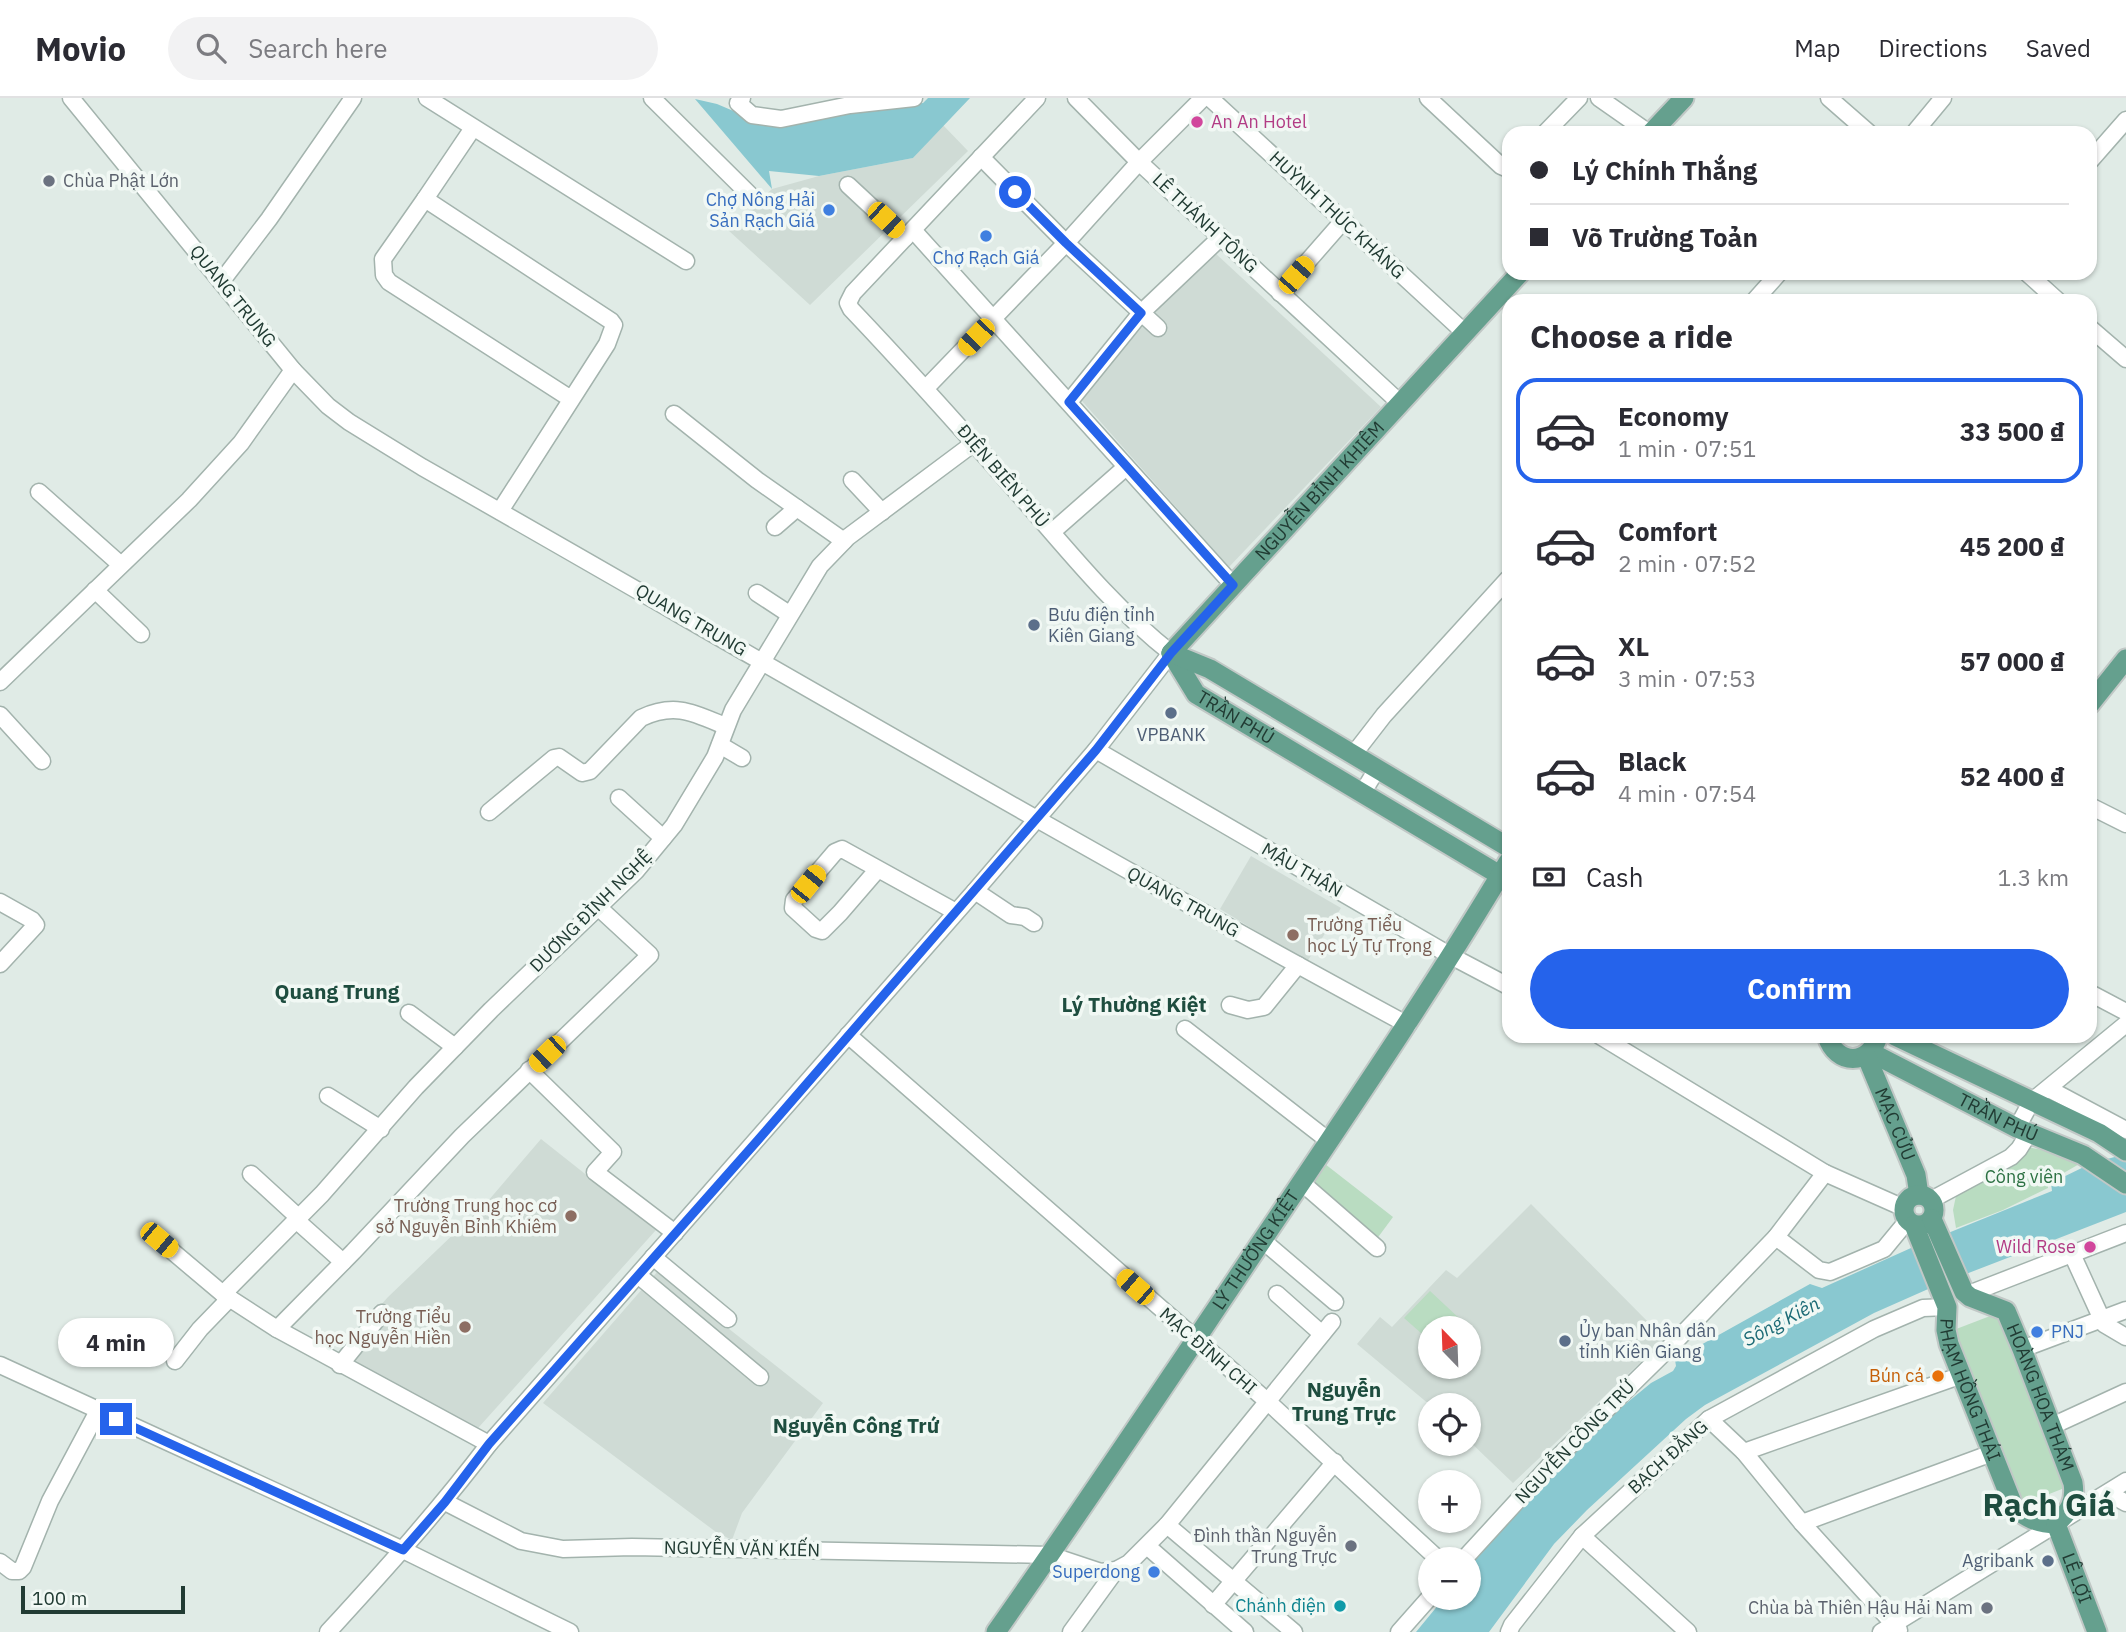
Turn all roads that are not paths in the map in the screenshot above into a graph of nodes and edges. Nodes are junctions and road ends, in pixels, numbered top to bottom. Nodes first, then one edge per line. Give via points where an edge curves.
1 (71, 98) edge
2 (352, 98) edge
3 (427, 98) edge
4 (652, 98) edge
5 (914, 98) edge
6 (1037, 98) edge
7 (1076, 98) edge
8 (1203, 98) edge
9 (1210, 98) edge
10 (1428, 98) edge
11 (1579, 98) edge
12 (1599, 98) edge
13 (1684, 98) edge
14 (1829, 98) edge
15 (1943, 98) edge
16 (736, 100) edge
17 (829, 102) edge
18 (2126, 120) edge
19 (1552, 126) edge
20 (1640, 126) edge
21 (1657, 126) edge
22 (1861, 126) edge
23 (1920, 126) edge
24 (473, 128) junction
25 (2097, 153) edge
26 (981, 157) junction
27 (1139, 162) junction
28 (1502, 166) edge
29 (848, 184) dead end
30 (751, 196) dead end
31 (425, 199) junction
32 (1343, 221) junction
33 (909, 234) junction
34 (1220, 237) junction
35 (1066, 243) junction
36 (686, 261) dead end
37 (1513, 280) edge
38 (1773, 280) edge
39 (2035, 280) edge
40 (221, 282) junction
41 (1280, 293) junction
42 (1760, 294) edge
43 (2050, 294) edge
44 (1141, 313) junction
45 (993, 319) junction
46 (1158, 328) dead end
47 (1464, 332) junction
48 (2097, 334) edge
49 (2126, 359) edge
50 (293, 370) junction
51 (926, 388) junction
52 (571, 399) junction
53 (1069, 402) junction
54 (1399, 403) junction
55 (674, 414) dead end
56 (974, 443) junction
57 (1126, 467) junction
58 (852, 480) dead end
59 (39, 492) dead end
60 (797, 508) junction
61 (500, 511) junction
62 (882, 512) junction
63 (775, 527) dead end
64 (1052, 532) junction
65 (844, 541) junction
66 (121, 565) junction
67 (1233, 585) junction
68 (1502, 586) edge
69 (96, 590) junction
70 (757, 593) dead end
71 (789, 614) junction
72 (141, 634) dead end
73 (1171, 653) junction
74 (761, 660) junction
75 (2124, 664) edge
76 (0, 682) edge
77 (2097, 696) edge
78 (0, 715) edge
79 (725, 726) junction
80 (720, 745) junction
81 (1096, 750) junction
82 (1353, 755) junction
83 (742, 758) dead end
84 (42, 761) dead end
85 (1377, 769) junction
86 (1363, 792) junction
87 (619, 798) dead end
88 (2097, 810) edge
89 (489, 812) dead end
90 (1035, 819) junction
91 (2126, 824) edge
92 (663, 838) junction
93 (1502, 843) edge
94 (878, 869) junction
95 (1502, 871) edge
96 (1502, 879) edge
97 (975, 891) junction
98 (0, 902) edge
99 (598, 907) junction
100 (956, 912) junction
101 (1034, 923) dead end
102 (1451, 956) junction
103 (0, 964) edge
104 (1298, 965) junction
105 (1502, 983) edge
106 (2097, 997) edge
107 (1230, 1005) dead end
108 (2126, 1012) edge
109 (409, 1013) dead end
110 (2126, 1024) edge
111 (1408, 1025) junction
112 (1185, 1029) dead end
113 (848, 1035) junction
114 (1611, 1043) edge
115 (1830, 1043) edge
116 (1909, 1043) edge
117 (456, 1047) junction
118 (1871, 1048) edge
119 (529, 1070) junction
120 (2049, 1089) junction
121 (328, 1096) dead end
122 (2031, 1102) junction
123 (381, 1129) junction
124 (2023, 1130) junction
125 (2126, 1130) edge
126 (1329, 1141) junction
127 (2126, 1150) edge
128 (251, 1174) dead end
129 (1825, 1174) junction
130 (1301, 1182) junction
131 (2126, 1184) edge
132 (1921, 1217) junction
133 (297, 1218) junction
134 (675, 1233) junction
135 (2126, 1233) edge
136 (1776, 1237) junction
137 (159, 1240) dead end
138 (1262, 1240) junction
139 (1377, 1248) dead end
140 (2072, 1254) junction
141 (653, 1258) junction
142 (344, 1262) junction
143 (638, 1275) junction
144 (1965, 1293) junction
145 (1277, 1294) dead end
146 (226, 1296) junction
147 (1335, 1302) dead end
148 (1987, 1303) junction
149 (2126, 1310) edge
150 (1947, 1312) junction
151 (382, 1313) dead end
152 (728, 1319) dead end
153 (2102, 1319) junction
154 (277, 1329) junction
155 (2126, 1337) edge
156 (1195, 1340) junction
157 (2022, 1349) junction
158 (176, 1361) dead end
159 (0, 1365) edge
160 (341, 1365) junction
161 (1962, 1375) junction
162 (760, 1377) dead end
163 (2126, 1392) edge
164 (1267, 1401) junction
165 (98, 1411) junction
166 (1709, 1419) junction
167 (2052, 1426) junction
168 (489, 1444) junction
169 (1744, 1452) junction
170 (1992, 1452) junction
171 (1335, 1462) junction
172 (2126, 1481) edge
173 (2108, 1493) junction
174 (445, 1502) junction
175 (2126, 1503) edge
176 (1802, 1523) junction
177 (2056, 1524) junction
178 (1167, 1525) junction
179 (1582, 1536) junction
180 (1147, 1546) junction
181 (1425, 1547) edge
182 (1475, 1547) edge
183 (403, 1550) junction
184 (1050, 1555) junction
185 (0, 1562) edge
186 (1116, 1570) junction
187 (1233, 1580) junction
188 (1213, 1605) junction
189 (1418, 1610) edge
190 (1892, 1629) edge
191 (1514, 1630) edge
192 (328, 1632) edge
193 (570, 1632) edge
194 (996, 1632) edge
195 (1071, 1632) edge
196 (1245, 1632) edge
197 (1294, 1632) edge
198 (1399, 1632) edge
199 (1689, 1632) edge
200 (2097, 1632) edge

1 - 40 street, QUANG TRUNG
2 - 40 street
3 - 24 street
4 - 30 street
5 - 17 street
6 - 26 street
7 - 27 street, LÊ THÁNH TÔNG
8 - 27 street
9 - 32 street, HUỲNH THÚC KHÁNG
10 - 28 street
11 - 19 street
12 - 20 street
13 - 21 main road
14 - 22 street
15 - 23 street
16 - 17 street via 752,115 781,119
18 - 25 street
24 - 31 street
24 - 36 street
26 - 33 street
26 - 35 street
27 - 34 street, LÊ THÁNH TÔNG
27 - 35 street
29 - 33 street
31 - 52 street via 614,325
31 - 52 street via 383,259 388,282
32 - 41 street
32 - 47 street, HUỲNH THÚC KHÁNG
33 - 45 street
33 - 51 street, ĐIỆN BIÊN PHỦ via 848,303
34 - 41 street, LÊ THÁNH TÔNG
34 - 44 street
35 - 44 street
35 - 45 street
37 - 47 main road, NGUYỄN BỈNH KHIÊM
38 - 42 street
39 - 43 street
40 - 50 street, QUANG TRUNG
41 - 54 street, LÊ THÁNH TÔNG
44 - 46 street
44 - 53 street
45 - 51 street
45 - 53 street
47 - 54 main road, NGUYỄN BỈNH KHIÊM
48 - 49 street
50 - 61 street, QUANG TRUNG via 349,422
50 - 66 street via 241,443
51 - 56 street, ĐIỆN BIÊN PHỦ
52 - 61 street
53 - 57 street
54 - 67 main road, NGUYỄN BỈNH KHIÊM
55 - 60 street
56 - 62 street, DƯƠNG ĐÌNH NGHỆ
56 - 64 street, ĐIỆN BIÊN PHỦ
57 - 64 street
57 - 67 street
58 - 62 street
59 - 66 street
60 - 63 street
60 - 65 street
61 - 74 street, QUANG TRUNG
62 - 65 street, DƯƠNG ĐÌNH NGHỆ
64 - 73 street, ĐIỆN BIÊN PHỦ via 1145,633
65 - 71 street, DƯƠNG ĐÌNH NGHỆ via 820,566
66 - 69 street
67 - 73 main road, NGUYỄN BỈNH KHIÊM
68 - 82 street
69 - 72 street
69 - 76 street
70 - 71 street
71 - 74 street, DƯƠNG ĐÌNH NGHỆ
73 - 81 street, NGUYỄN BỈNH KHIÊM
73 - 82 main road, TRẦN PHÚ via 1210,669
73 - 86 main road, TRẦN PHÚ via 1196,694
74 - 79 street, DƯƠNG ĐÌNH NGHỆ
74 - 90 street, QUANG TRUNG
75 - 77 main road
78 - 84 street
79 - 80 street, DƯƠNG ĐÌNH NGHỆ
79 - 89 street via 677,709 649,715 590,771 582,773 554,758
80 - 83 street
80 - 92 street, DƯƠNG ĐÌNH NGHỆ via 692,798
81 - 90 street, NGUYỄN BỈNH KHIÊM
81 - 102 street, MẬU THÂN
82 - 85 main road, TRẦN PHÚ
85 - 86 street
85 - 93 main road, TRẦN PHÚ
86 - 95 main road, TRẦN PHÚ
87 - 92 street
88 - 91 street
90 - 97 street, NGUYỄN BỈNH KHIÊM
90 - 104 street, QUANG TRUNG
92 - 99 street, DƯƠNG ĐÌNH NGHỆ
94 - 94 street via 839,849 794,900 793,908 822,930
94 - 100 street
96 - 102 main road, LÝ THƯỜNG KIỆT
97 - 100 street, NGUYỄN BỈNH KHIÊM
97 - 101 street via 1011,915 1025,916
98 - 103 street via 36,925
99 - 117 street, DƯƠNG ĐÌNH NGHỆ
99 - 119 street via 650,955
100 - 113 street, NGUYỄN BỈNH KHIÊM
102 - 105 street, MẬU THÂN
102 - 111 main road, LÝ THƯỜNG KIỆT
104 - 107 street via 1264,1007 1248,1010
104 - 111 street, QUANG TRUNG
106 - 108 street
109 - 117 street
110 - 120 street
111 - 126 main road, LÝ THƯỜNG KIỆT
112 - 126 street
113 - 134 street, NGUYỄN BỈNH KHIÊM
113 - 156 street, MẠC ĐĨNH CHI
114 - 129 street
115 - 118 main road, TRẦN PHÚ via 1846,1058 1856,1059
116 - 122 main road, TRẦN PHÚ
117 - 123 street, DƯƠNG ĐÌNH NGHỆ
118 - 124 main road, TRẦN PHÚ
118 - 132 main road, MẠC CỬU via 1916,1175
119 - 134 street via 613,1152 595,1172
119 - 142 street
120 - 122 street
120 - 125 street
121 - 123 street
122 - 124 street
122 - 127 main road, TRẦN PHÚ
123 - 133 street, DƯƠNG ĐÌNH NGHỆ
124 - 131 main road, TRẦN PHÚ via 2083,1155
124 - 132 street via 2019,1149 2011,1157
126 - 130 main road, LÝ THƯỜNG KIỆT
128 - 133 street
129 - 132 street
129 - 136 street, NGUYỄN CÔNG TRỨ
130 - 138 main road, LÝ THƯỜNG KIỆT
130 - 139 street
132 - 136 street via 1884,1249 1830,1272 1819,1270
132 - 144 main road
132 - 150 main road, PHẠM HỒNG THÁI
133 - 142 street
133 - 146 street, DƯƠNG ĐÌNH NGHỆ
134 - 141 street, NGUYỄN BỈNH KHIÊM
135 - 140 street
136 - 182 street, NGUYỄN CÔNG TRỨ
137 - 146 street
138 - 147 street
138 - 156 main road, LÝ THƯỜNG KIỆT
140 - 144 street
140 - 153 street
141 - 143 street, NGUYỄN BỈNH KHIÊM
141 - 152 street
142 - 154 street
143 - 162 street
143 - 168 street, NGUYỄN BỈNH KHIÊM
144 - 148 main road, HOÀNG HOA THÁM
145 - 164 street via 1327,1328
146 - 154 street
146 - 158 street, DƯƠNG ĐÌNH NGHỆ
148 - 150 main road
148 - 157 main road, HOÀNG HOA THÁM via 2006,1311
149 - 153 street
150 - 161 main road, PHẠM HỒNG THÁI via 1947,1336
150 - 166 street, BẠCH ĐẰNG via 1923,1308 1874,1329
151 - 160 street
153 - 155 street
153 - 157 street
154 - 160 street
156 - 164 street, MẠC ĐĨNH CHI
156 - 184 main road, LÝ THƯỜNG KIỆT
157 - 167 main road, HOÀNG HOA THÁM
159 - 165 street
160 - 168 street
161 - 169 street
161 - 170 main road, PHẠM HỒNG THÁI
163 - 167 street
164 - 171 street, MẠC ĐĨNH CHI
164 - 178 street
165 - 183 street
165 - 185 street via 50,1501 23,1567 12,1571
166 - 169 street
166 - 179 street, BẠCH ĐẰNG
167 - 177 main road, HOÀNG HOA THÁM via 2074,1492 2071,1507
168 - 174 street, NGUYỄN BỈNH KHIÊM
169 - 176 street
170 - 176 street
170 - 177 main road, PHẠM HỒNG THÁI via 2020,1513
171 - 181 street, MẠC ĐĨNH CHI
171 - 187 street
172 - 173 street
173 - 175 street
173 - 177 street
174 - 183 street, NGUYỄN BỈNH KHIÊM
174 - 184 street, NGUYỄN VĂN KIẾN via 521,1541 563,1549
176 - 190 street
177 - 190 street
177 - 200 main road, LÊ LỢI
178 - 180 street
178 - 187 street
179 - 191 street, BẠCH ĐẰNG
179 - 199 street
180 - 186 street
180 - 188 street
183 - 192 street, NGUYỄN BỈNH KHIÊM
183 - 193 street
184 - 186 street, NGUYỄN VĂN KIẾN via 1101,1572
184 - 194 main road, LÝ THƯỜNG KIỆT
186 - 195 street
187 - 188 street
187 - 197 street
188 - 196 street
189 - 198 street

